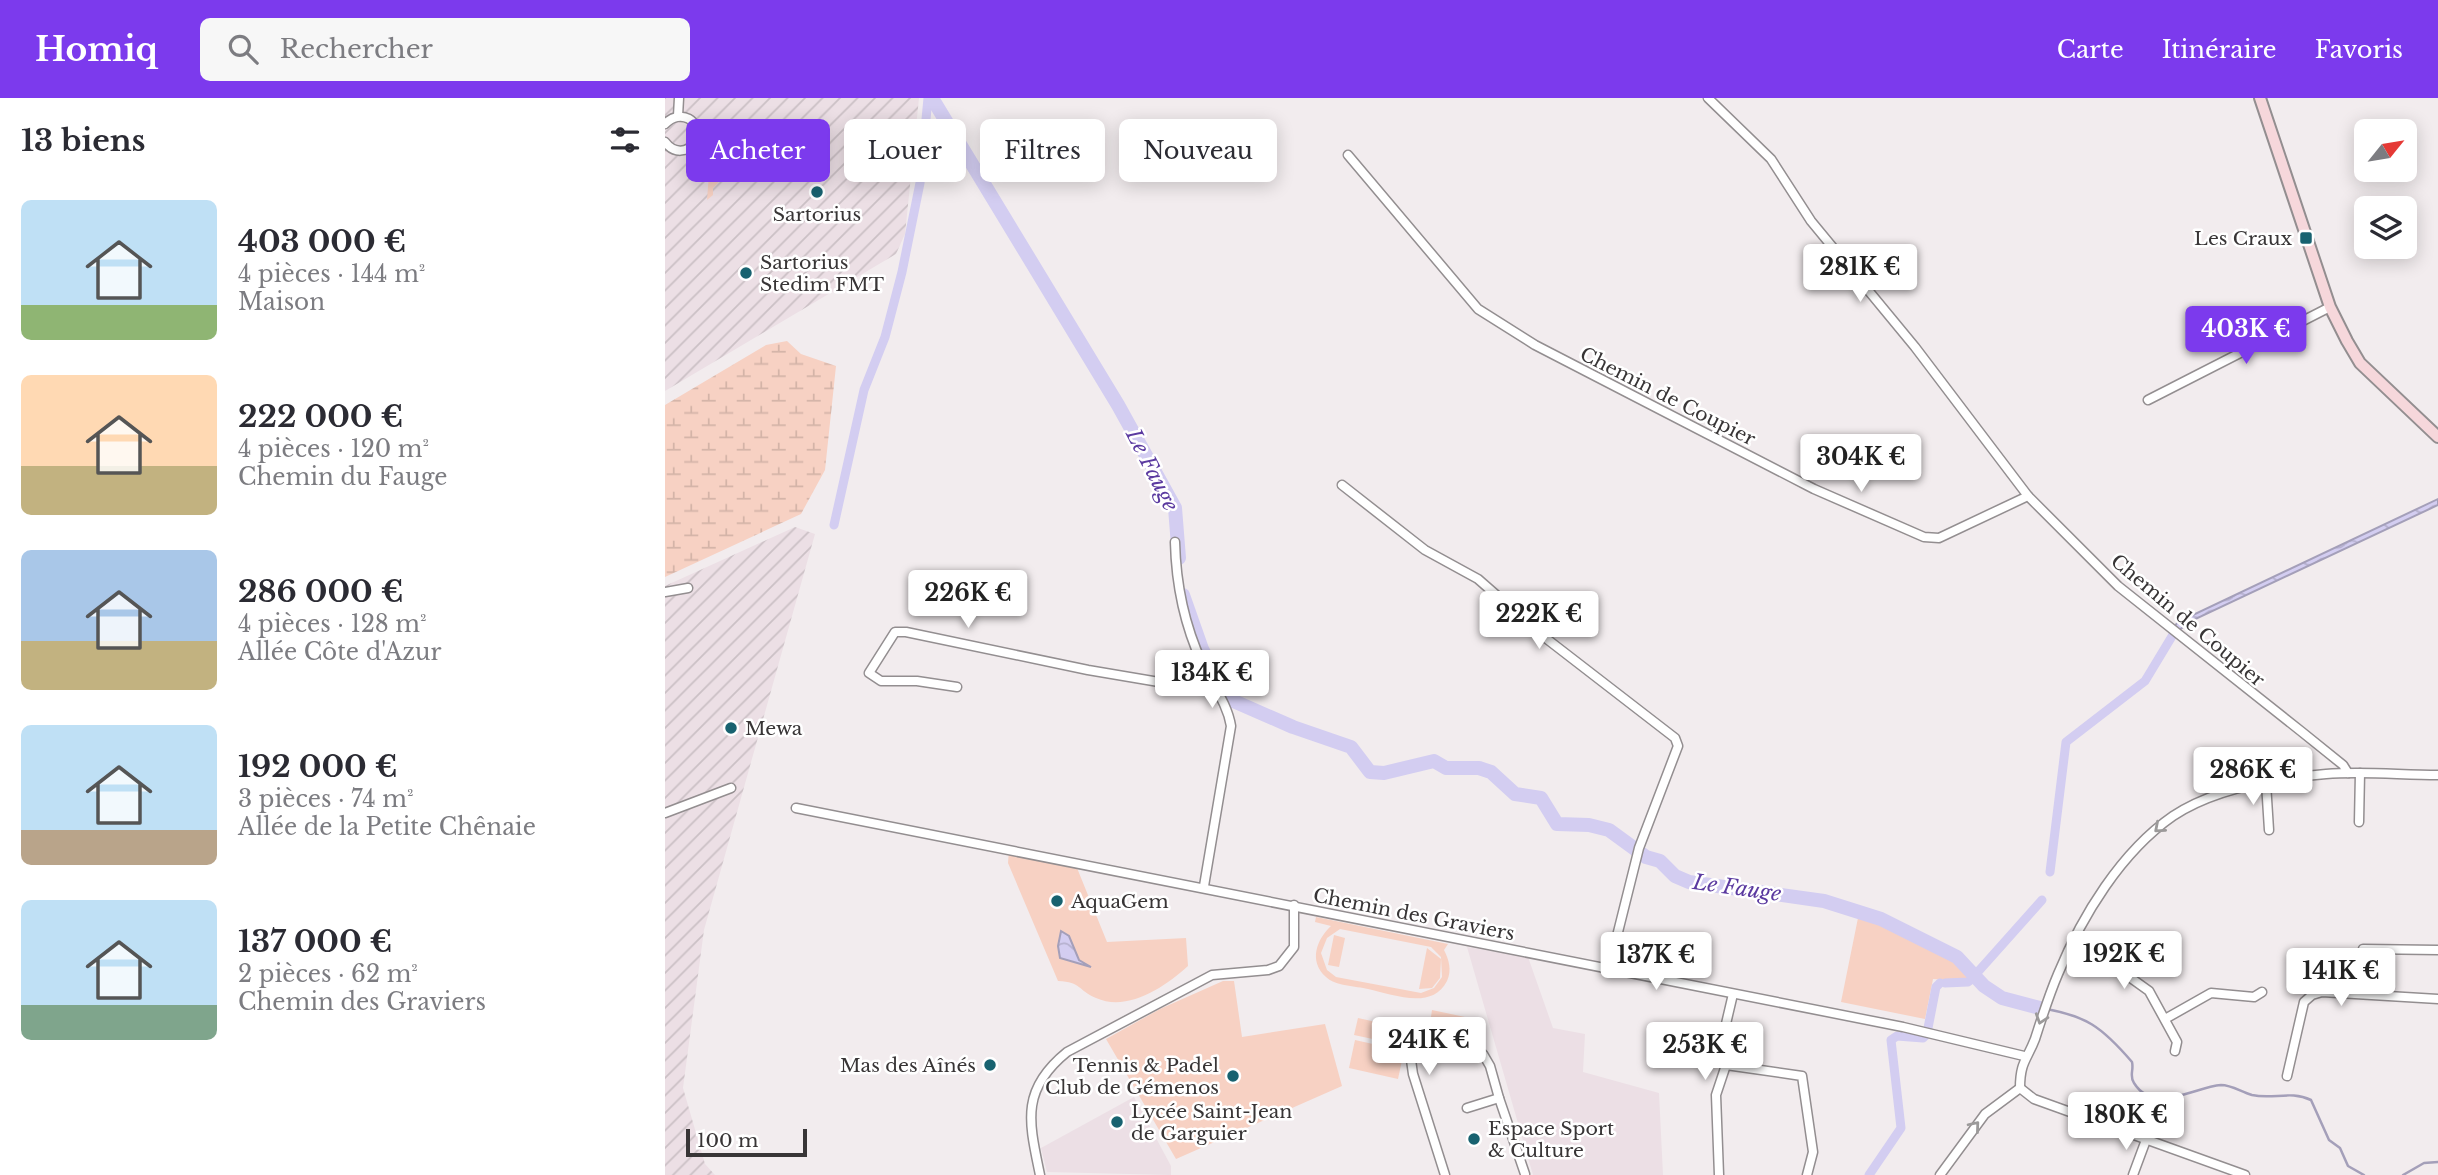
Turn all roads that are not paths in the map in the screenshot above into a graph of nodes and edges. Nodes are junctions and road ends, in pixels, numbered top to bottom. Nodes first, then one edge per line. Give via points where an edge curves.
1 (679, 98) edge
2 (1708, 98) edge
3 (2260, 98) edge
4 (678, 116) junction
5 (665, 124) edge
6 (665, 143) edge
7 (1348, 155) dead end
8 (2330, 307) junction
9 (2148, 400) dead end
10 (2438, 437) edge
11 (1342, 485) dead end
12 (2028, 496) junction
13 (1175, 542) dead end
14 (688, 588) dead end
15 (665, 592) edge
16 (957, 687) dead end
17 (1218, 692) junction
18 (2348, 773) junction
19 (2360, 773) junction
20 (2438, 775) edge
21 (2266, 783) junction
22 (731, 788) dead end
23 (796, 807) dead end
24 (665, 813) edge
25 (2359, 822) dead end
26 (2269, 830) dead end
27 (1204, 886) junction
28 (1294, 905) junction
29 (2075, 937) junction
30 (2363, 949) dead end
31 (2438, 950) edge
32 (1609, 968) junction
33 (2262, 992) dead end
34 (1733, 994) junction
35 (2438, 999) edge
36 (2165, 1019) junction
37 (2175, 1051) dead end
38 (2024, 1056) junction
39 (1727, 1065) junction
40 (2287, 1076) dead end
41 (2020, 1088) junction
42 (1499, 1098) junction
43 (1467, 1108) dead end
44 (2145, 1140) junction
45 (1525, 1174) edge
46 (1040, 1175) edge
47 (1445, 1175) edge
48 (1719, 1175) edge
49 (1807, 1175) edge
50 (1940, 1175) edge
51 (2133, 1175) edge
52 (2245, 1175) edge

1 - 4 street
2 - 12 street via 1771,159 1811,221 1915,347
3 - 8 main road
4 - 5 street
4 - 6 street via 695,125 696,142 679,151
7 - 12 street, Chemin de Coupier via 1478,309 1535,345 1819,492 1924,537 1939,538
8 - 9 street
8 - 10 main road via 2360,363
11 - 32 street via 1425,550 1478,579 1543,636 1675,738 1678,746 1638,851
12 - 18 street, Chemin de Coupier via 2119,586
13 - 17 street via 1179,596 1202,662
14 - 15 street
16 - 17 street via 881,681 869,673 895,632 906,632
17 - 27 street via 1231,726
18 - 19 street
18 - 21 street
19 - 20 street
19 - 25 street
21 - 26 street
21 -> 29 street via 2198,803 2173,816 2142,844 2102,892
22 - 24 street
23 - 27 street, Chemin des Graviers
27 - 28 street, Chemin des Graviers
28 - 32 street, Chemin des Graviers via 1336,917
28 - 46 street via 1294,947 1279,965 1212,975 1067,1052 1048,1069 1030,1112
29 - 36 street via 2149,991
29 -> 38 street
30 - 31 street
32 - 34 street, Chemin des Graviers
33 - 36 street via 2254,997 2211,993
34 - 38 street, Chemin des Graviers
34 - 39 street via 1725,1028
35 - 40 street via 2312,995 2304,1002
36 - 37 street via 2177,1042
38 - 41 street
39 - 48 street via 1716,1095
39 - 49 street via 1803,1076 1813,1153
41 - 44 street via 2034,1099
50 -> 41 street via 1972,1128
42 - 43 street
42 - 45 street
42 - 47 street via 1483,1055 1418,1053 1411,1060
44 - 51 street
44 - 52 street

